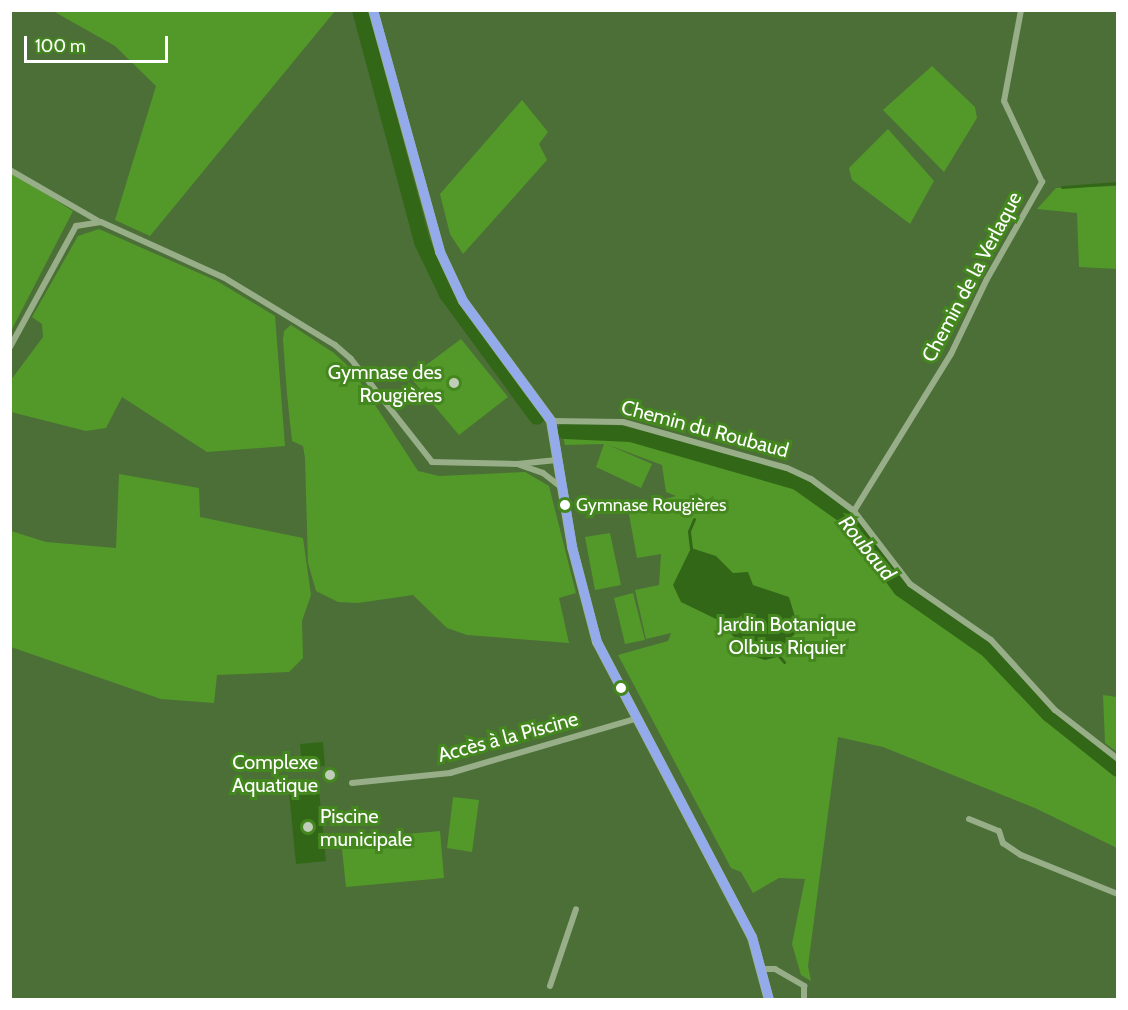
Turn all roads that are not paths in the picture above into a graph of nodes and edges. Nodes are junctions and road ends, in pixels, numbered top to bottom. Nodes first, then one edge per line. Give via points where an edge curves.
1 (373, 10) edge
2 (1021, 10) edge
3 (10, 170) edge
4 (101, 222) junction
5 (10, 347) edge
6 (551, 421) junction
7 (517, 464) junction
8 (558, 464) junction
9 (543, 473) junction
10 (561, 487) junction
11 (854, 511) junction
12 (635, 719) junction
13 (1118, 759) edge
14 (352, 783) dead end
15 (969, 819) dead end
16 (1118, 894) edge
17 (576, 909) dead end
18 (763, 969) junction
19 (550, 986) dead end
20 (769, 999) edge
21 (804, 999) edge

1 - 6 street via 448,268 463,301
2 - 11 street, Chemin de la Verlaque via 1004,101 1042,182 987,279 951,354
3 - 4 street
4 - 5 street via 76,226
4 - 7 street via 223,277 335,345 351,359 432,462
6 - 8 street
6 - 11 street, Chemin du Roubaud via 623,422 787,468 811,479
7 - 8 street
7 - 9 street
8 - 9 street
8 - 10 street
9 - 10 street
10 - 12 street via 588,612 605,661
11 - 13 street, Chemin du Roubaud via 910,584 991,640 1055,710
12 - 14 street, Accès à la Piscine via 450,773
12 - 18 street via 752,937
15 - 16 street via 999,831 1003,843 1021,855
17 - 19 street
18 - 20 street
18 - 21 street via 775,969 804,986

